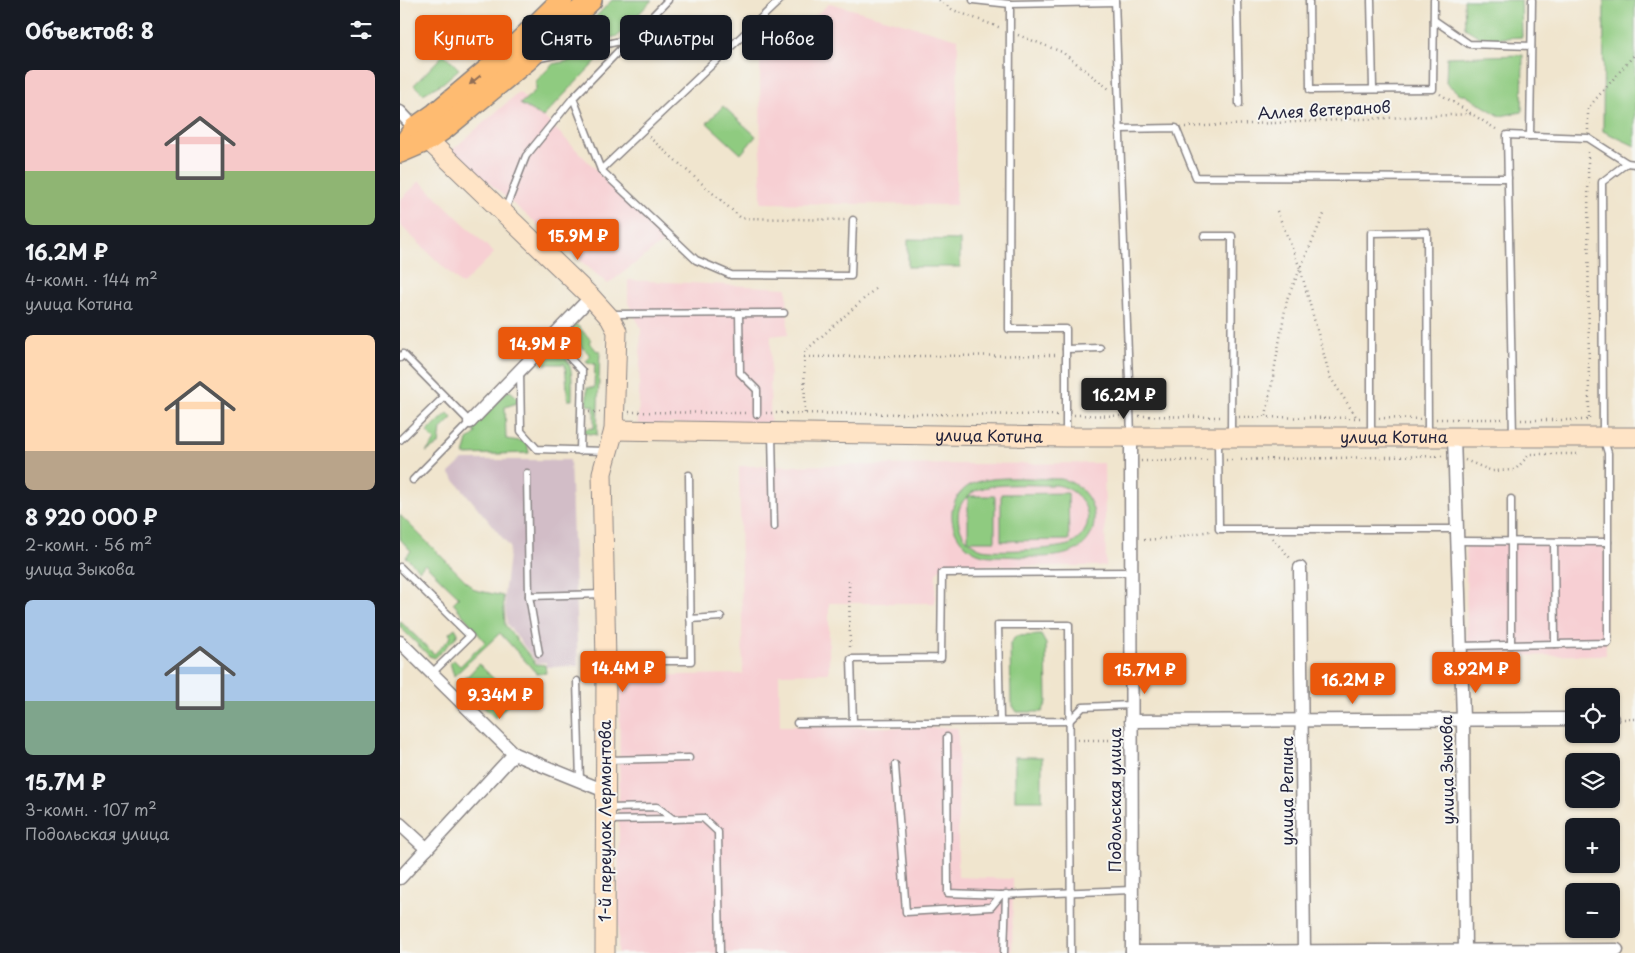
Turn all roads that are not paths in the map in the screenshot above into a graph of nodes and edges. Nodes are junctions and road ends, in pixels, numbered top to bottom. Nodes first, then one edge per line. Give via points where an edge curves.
1 (562, 0) edge
2 (591, 0) edge
3 (668, 0) edge
4 (780, 0) edge
5 (973, 0) edge
6 (1237, 0) edge
7 (1309, 0) edge
8 (1371, 0) edge
9 (1434, 0) edge
10 (1532, 0) edge
11 (1115, 1) edge
12 (1010, 4) junction
13 (575, 15) edge
14 (653, 15) edge
15 (1434, 20) junction
16 (1531, 46) junction
17 (620, 49) edge
18 (526, 60) edge
19 (1373, 88) junction
20 (572, 98) junction
21 (1239, 104) dead end
22 (400, 112) edge
23 (1119, 129) junction
24 (421, 134) junction
25 (1530, 136) junction
26 (400, 151) edge
27 (1627, 163) junction
28 (1635, 164) edge
29 (601, 170) junction
30 (1508, 178) junction
31 (504, 214) junction
32 (853, 220) road end
33 (1204, 236) dead end
34 (591, 297) junction
35 (739, 313) junction
36 (784, 313) dead end
37 (606, 314) junction
38 (551, 338) junction
39 (1100, 348) dead end
40 (1066, 352) junction
41 (400, 358) edge
42 (520, 370) junction
43 (444, 397) junction
44 (757, 414) road end
45 (470, 422) junction
46 (1371, 427) junction
47 (1428, 428) junction
48 (1513, 428) junction
49 (614, 430) junction
50 (772, 433) junction
51 (1635, 436) edge
52 (1066, 437) junction
53 (1131, 437) junction
54 (1225, 437) junction
55 (1454, 437) junction
56 (400, 440) edge
57 (1606, 445) junction
58 (580, 451) junction
59 (609, 451) junction
60 (527, 473) dead end
61 (689, 475) dead end
62 (413, 480) dead end
63 (1512, 499) dead end
64 (774, 527) dead end
65 (1457, 535) junction
66 (1512, 540) junction
67 (1608, 542) junction
68 (1554, 543) junction
69 (400, 567) edge
70 (1300, 568) road end
71 (1131, 572) junction
72 (605, 594) junction
73 (529, 596) junction
74 (721, 617) dead end
75 (690, 618) junction
76 (400, 642) edge
77 (1555, 644) junction
78 (1511, 645) junction
79 (1460, 646) junction
80 (538, 653) dead end
81 (606, 661) junction
82 (432, 673) junction
83 (577, 681) dead end
84 (1132, 705) junction
85 (1303, 719) junction
86 (1462, 719) junction
87 (1565, 719) edge
88 (1000, 721) junction
89 (1070, 721) junction
90 (1132, 721) junction
91 (797, 722) dead end
92 (853, 722) junction
93 (947, 737) dead end
94 (514, 754) junction
95 (689, 758) dead end
96 (606, 760) junction
97 (895, 766) dead end
98 (580, 781) junction
99 (605, 806) junction
100 (673, 819) junction
101 (400, 824) edge
102 (427, 849) junction
103 (400, 878) edge
104 (1071, 890) junction
105 (1132, 890) junction
106 (1004, 894) junction
107 (1618, 950) dead end
108 (1304, 951) edge
109 (1465, 951) edge
110 (1132, 952) edge
111 (605, 953) edge
112 (720, 953) edge
113 (1004, 953) edge
114 (1071, 953) edge

1 -> 24 main road
2 - 13 main road
3 - 14 lane
4 - 29 lane
5 - 12 lane
6 - 21 lane
7 - 19 lane via 1310,90
8 - 19 lane
9 - 15 lane
10 - 16 lane
11 - 12 lane
11 - 23 lane
12 - 40 lane via 1009,329 1066,329
15 - 16 lane via 1470,44
15 - 19 lane via 1433,89
16 - 25 lane
17 - 20 lane
18 - 24 main road via 445,128
20 - 29 lane
20 - 31 lane via 526,156
22 - 24 street
23 - 30 lane via 1176,128 1196,177
23 - 53 lane
24 - 26 main road
24 - 31 street, 1-й переулок Лермонтова
25 - 27 lane via 1588,138
25 - 30 lane via 1507,135
27 - 28 lane
27 - 57 lane via 1602,182
29 - 32 lane via 696,260 731,275 851,276
30 - 48 lane
31 - 34 street, 1-й переулок Лермонтова
33 - 54 lane via 1232,236 1232,417
34 - 37 street, 1-й переулок Лермонтова
34 - 38 street
35 - 36 lane
35 - 37 lane
35 - 44 lane via 740,373 757,390
37 - 49 street, 1-й переулок Лермонтова via 617,330 618,344
38 - 42 street
38 - 58 lane via 582,371
39 - 40 lane
40 - 52 lane
41 - 43 lane via 404,354
42 - 45 street
42 - 58 lane via 521,431 537,449
43 - 45 lane
43 - 56 lane
45 - 62 lane
46 - 47 street, улица Котина
46 - 47 lane via 1371,233 1427,232
46 - 54 street, улица Котина
47 - 55 street, улица Котина
48 - 55 street, улица Котина
48 - 57 street, улица Котина
49 - 50 street, улица Котина
49 - 59 street, 1-й переулок Лермонтова
50 - 52 street, улица Котина
50 - 64 lane
51 - 57 street, улица Котина
52 - 53 street, улица Котина
53 - 54 street, улица Котина
53 - 71 street, Подольская улица
54 - 65 lane via 1218,460 1219,529
55 - 65 street, улица Зыкова
57 - 67 lane
58 - 59 lane
59 - 72 street, 1-й переулок Лермонтова via 602,474
60 - 73 lane
61 - 75 lane
63 - 66 lane
65 - 66 lane
65 - 79 street, улица Зыкова
66 - 68 lane
66 - 78 lane
67 - 68 lane
67 - 77 lane via 1608,643
68 - 77 lane
69 - 82 lane via 470,636
70 - 85 street, улица Репина
71 - 84 street, Подольская улица
71 - 92 lane via 942,573 941,658 851,660
72 - 73 lane
72 - 81 street, 1-й переулок Лермонтова
73 - 80 lane
74 - 75 lane
75 - 81 lane via 690,661
76 - 82 street
77 - 78 lane
78 - 79 lane
79 - 86 street, улица Зыкова
81 - 96 street, 1-й переулок Лермонтова
82 - 94 street
83 - 98 lane
84 - 89 lane via 1083,707
84 - 90 street, Подольская улица
85 - 86 street
85 - 90 street
85 - 108 street, улица Репина
86 - 87 street
86 - 109 street, улица Зыкова
88 - 89 lane
88 - 89 lane via 998,625 1069,625
88 - 92 lane
89 - 104 lane
90 - 105 street, Подольская улица
91 - 92 lane
93 - 106 lane via 948,893
94 - 98 street
94 - 102 street
95 - 96 lane
96 - 99 street, 1-й переулок Лермонтова
97 - 106 lane via 906,912 991,907
98 - 99 street
99 - 100 lane
99 - 100 lane via 656,807
99 - 111 street, 1-й переулок Лермонтова
100 - 112 lane via 703,818 718,832
101 - 102 street
102 - 103 street
104 - 105 lane
104 - 106 lane
104 - 114 lane
105 - 110 street, Подольская улица
106 - 113 lane
107 - 109 street
108 - 109 street
108 - 110 street

